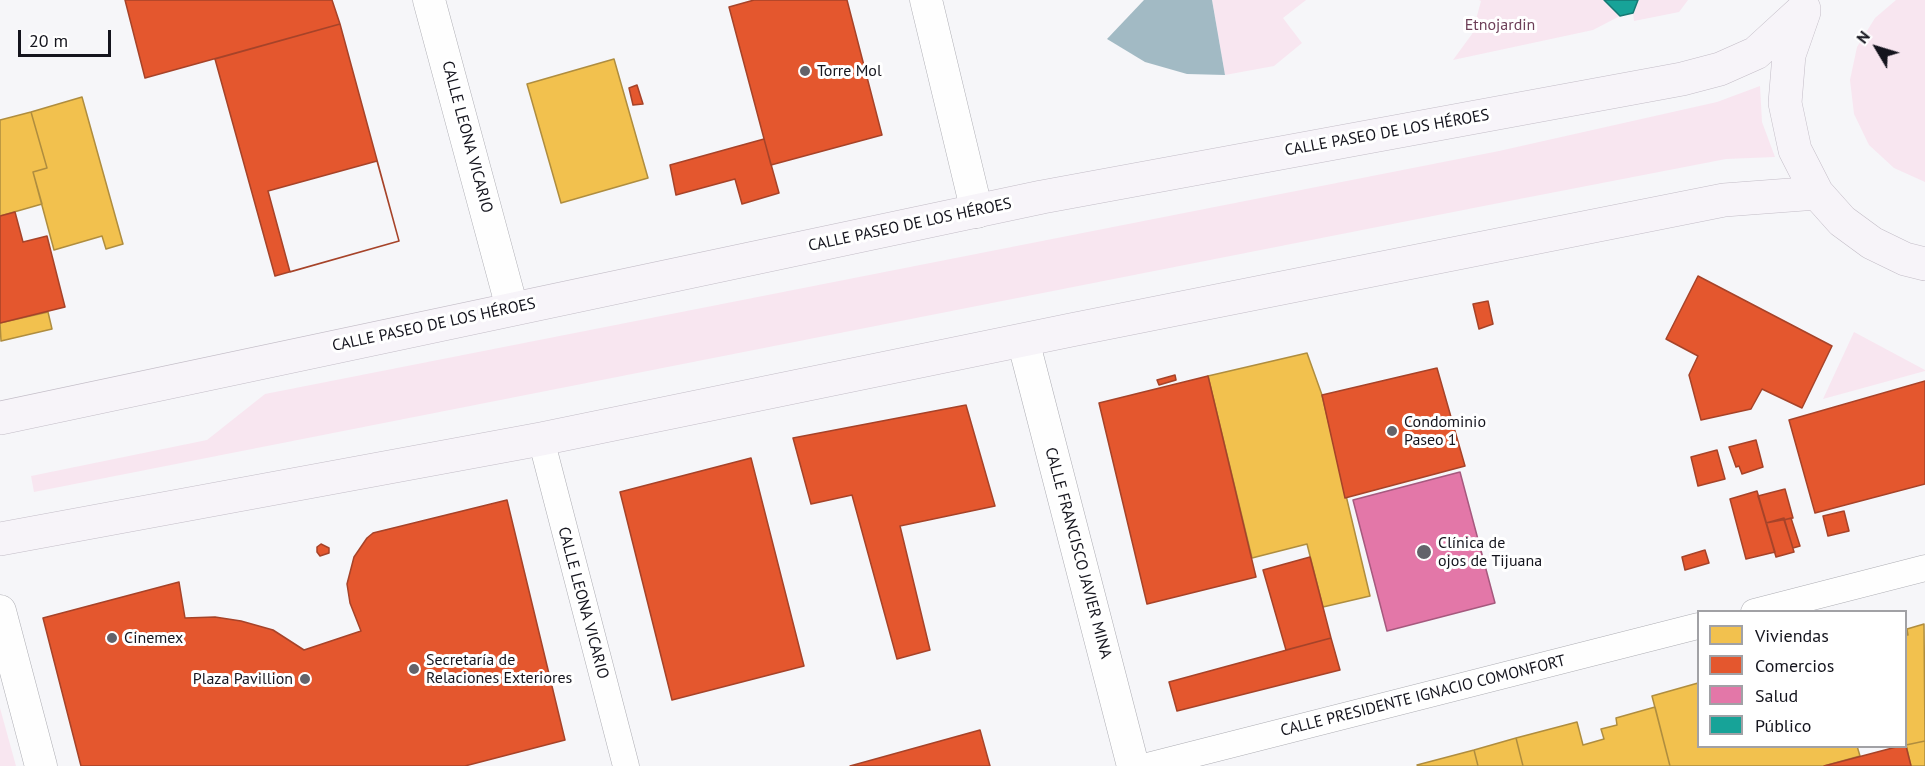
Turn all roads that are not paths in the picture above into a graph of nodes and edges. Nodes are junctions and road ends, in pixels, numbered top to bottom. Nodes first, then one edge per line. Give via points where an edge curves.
1 (429, 0) edge
2 (926, 0) edge
3 (1807, 5) edge
4 (1817, 193) junction
5 (977, 212) junction
6 (1925, 264) edge
7 (512, 308) junction
8 (1023, 340) junction
9 (0, 418) edge
10 (542, 439) junction
11 (0, 539) edge
12 (1925, 568) edge
13 (1762, 610) edge
14 (0, 611) edge
15 (1697, 626) edge
16 (41, 766) edge
17 (626, 766) edge
18 (1133, 766) edge
19 (1147, 766) edge

1 - 7 street, CALLE LEONA VICARIO
2 - 5 street
3 - 4 main road via 1789,55 1785,103 1795,150
3 - 5 main road, CALLE PASEO DE LOS HÉROES via 1756,53 1720,69 1682,79
4 - 6 main road via 1842,221 1872,243
4 - 8 main road via 1724,200
5 - 7 main road, CALLE PASEO DE LOS HÉROES
7 - 9 main road, CALLE PASEO DE LOS HÉROES
8 - 10 main road
8 - 18 street, CALLE FRANCISCO JAVIER MINA
10 - 11 main road
10 - 17 street, CALLE LEONA VICARIO
12 - 13 street
14 - 16 street
15 - 19 street, CALLE PRESIDENTE IGNACIO COMONFORT

